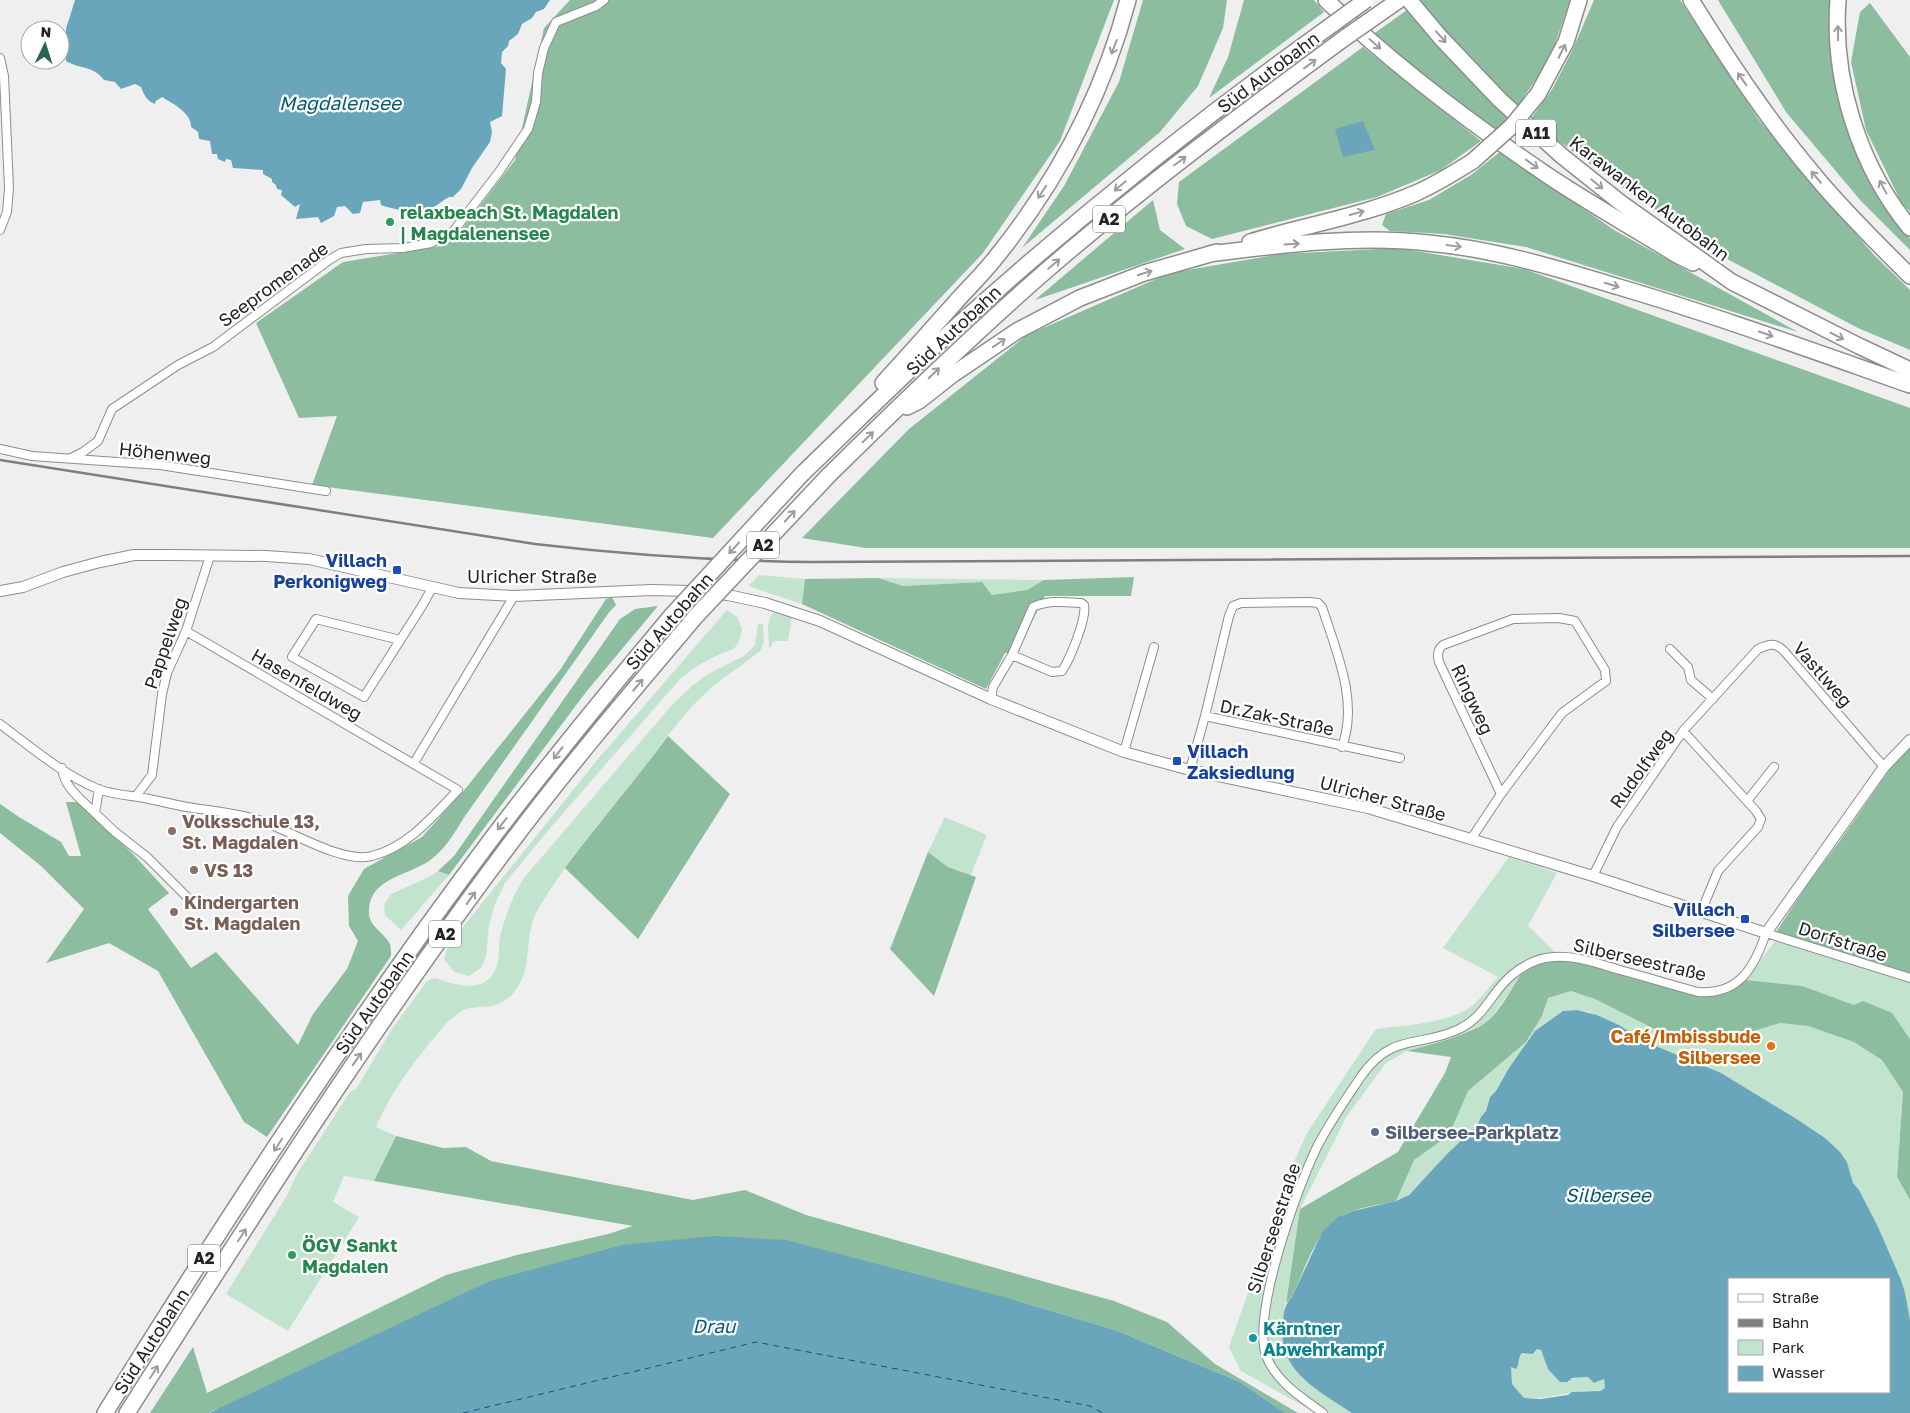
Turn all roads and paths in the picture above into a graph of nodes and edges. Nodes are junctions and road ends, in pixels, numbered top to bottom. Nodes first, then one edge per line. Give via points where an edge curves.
1 (604, 0) edge
2 (1128, 0) edge
3 (1326, 0) edge
4 (1366, 0) edge
5 (1399, 0) edge
6 (1409, 0) edge
7 (1579, 0) edge
8 (1691, 0) edge
9 (1838, 0) edge
10 (0, 58) edge
11 (1910, 228) edge
12 (0, 230) edge
13 (1209, 254) junction
14 (1910, 276) edge
15 (1732, 282) junction
16 (1910, 370) edge
17 (1910, 385) edge
18 (863, 414) junction
19 (886, 419) junction
20 (0, 449) edge
21 (71, 458) junction
22 (326, 491) dead end
23 (210, 556) junction
24 (432, 588) junction
25 (0, 590) edge
26 (514, 596) junction
27 (186, 631) junction
28 (400, 640) junction
29 (1154, 648) dead end
30 (1670, 650) dead end
31 (1012, 655) junction
32 (1713, 698) junction
33 (991, 699) junction
34 (1205, 716) junction
35 (0, 724) edge
36 (1683, 731) junction
37 (1910, 740) edge
38 (1342, 747) junction
39 (1124, 752) junction
40 (1400, 758) dead end
41 (414, 763) junction
42 (1774, 767) dead end
43 (1884, 767) junction
44 (62, 768) junction
45 (1190, 770) junction
46 (99, 790) junction
47 (1501, 794) junction
48 (136, 796) junction
49 (1747, 801) junction
50 (95, 813) junction
51 (1471, 839) junction
52 (1593, 876) junction
53 (194, 904) dead end
54 (1702, 912) junction
55 (1766, 933) junction
56 (1910, 978) edge
57 (105, 1413) edge
58 (127, 1413) edge
59 (1323, 1413) edge

1 - 21 street, Seepromenade via 556,22 544,48 536,102 528,129 452,233 431,243 341,253 329,260 213,347 178,365 112,409 98,441
2 -> 18 highway via 1094,100 1061,163 997,256 879,388
3 -> 15 highway via 1386,54 1547,175 1676,255
4 -> 18 highway, Süd Autobahn / A2, bridge via 1151,161 957,326
19 -> 5 highway, Süd Autobahn / A2, bridge via 1054,264 1173,167
6 -> 15 highway, Karawanken Autobahn / A11 via 1500,100 1562,156 1621,203
13 -> 7 highway, bridge via 1415,193 1473,161 1512,126 1538,94 1566,42
14 -> 8 highway via 1816,177 1740,76
11 -> 9 highway via 1896,210 1861,146 1842,76
10 - 12 street via 4,76 9,188 7,212
13 -> 17 highway via 1352,240 1427,242 1490,251 1710,314
19 -> 13 highway via 919,401 1017,331 1080,298 1144,273
15 -> 16 highway, Karawanken Autobahn / A11
18 -> 57 highway, Süd Autobahn / A2, bridge via 802,474 672,615 584,720 490,841 411,948 304,1104
58 -> 19 highway, Süd Autobahn / A2, bridge via 330,1100 503,853 606,722 697,615
20 - 21 street, Höhenweg via 32,456
21 - 22 street, Höhenweg via 160,465
23 - 24 street, Ulricher Straße via 309,559
23 - 25 street, Ulricher Straße via 134,555
23 - 27 street, Pappelweg
24 - 26 street, Ulricher Straße via 459,594
24 - 28 street
26 - 33 street, Ulricher Straße via 652,590 728,595 820,621
26 - 41 street
27 - 41 street, Hasenfeldweg
27 - 48 street, Pappelweg via 162,694 152,775
28 - 28 street via 316,619 292,657 364,697
29 - 39 street
30 - 32 street via 1688,667 1691,680
31 - 31 street via 1052,672 1062,671 1079,632 1084,605 1054,602 1033,607
31 - 33 street
32 - 36 street, Vastlweg
32 - 43 street, Vastlweg via 1758,649 1774,644 1780,646
33 - 39 street, Ulricher Straße
34 - 38 street, Dr.Zak-Straße
34 - 38 street, Dr.Zak-Straße via 1233,606 1248,602 1318,603 1322,607 1347,693 1349,720
34 - 45 street, Dr.Zak-Straße
35 - 44 street
36 - 49 street, Rudolfweg
36 - 52 street, Rudolfweg via 1617,827
37 - 43 street, Silberseestraße
38 - 40 street, Dr.Zak-Straße
39 - 45 street, Ulricher Straße
41 - 48 street, Hasenfeldweg via 458,790 429,821 396,846 360,858 317,846 260,821
42 - 49 street
43 - 55 street, Silberseestraße
44 - 46 street
44 - 50 street via 66,782
45 - 51 street, Ulricher Straße via 1368,808
46 - 48 street
46 - 50 street
47 - 47 street, Ringweg via 1562,713 1606,681 1605,670 1575,620 1513,619 1440,648 1439,662
47 - 51 street, Ringweg
49 - 54 street, Rudolfweg via 1761,819 1758,827 1718,871
50 - 53 street via 147,857
51 - 52 street, Ulricher Straße
52 - 54 street, Ulricher Straße
54 - 55 street, Ulricher Straße
55 - 56 street, Dorfstraße
55 - 59 street, Silberseestraße via 1758,955 1736,984 1709,993 1573,958 1552,957 1533,962 1509,977 1473,1022 1454,1032 1397,1046 1384,1052 1369,1066 1326,1131 1302,1182 1264,1311 1262,1338 1270,1366 1285,1383

